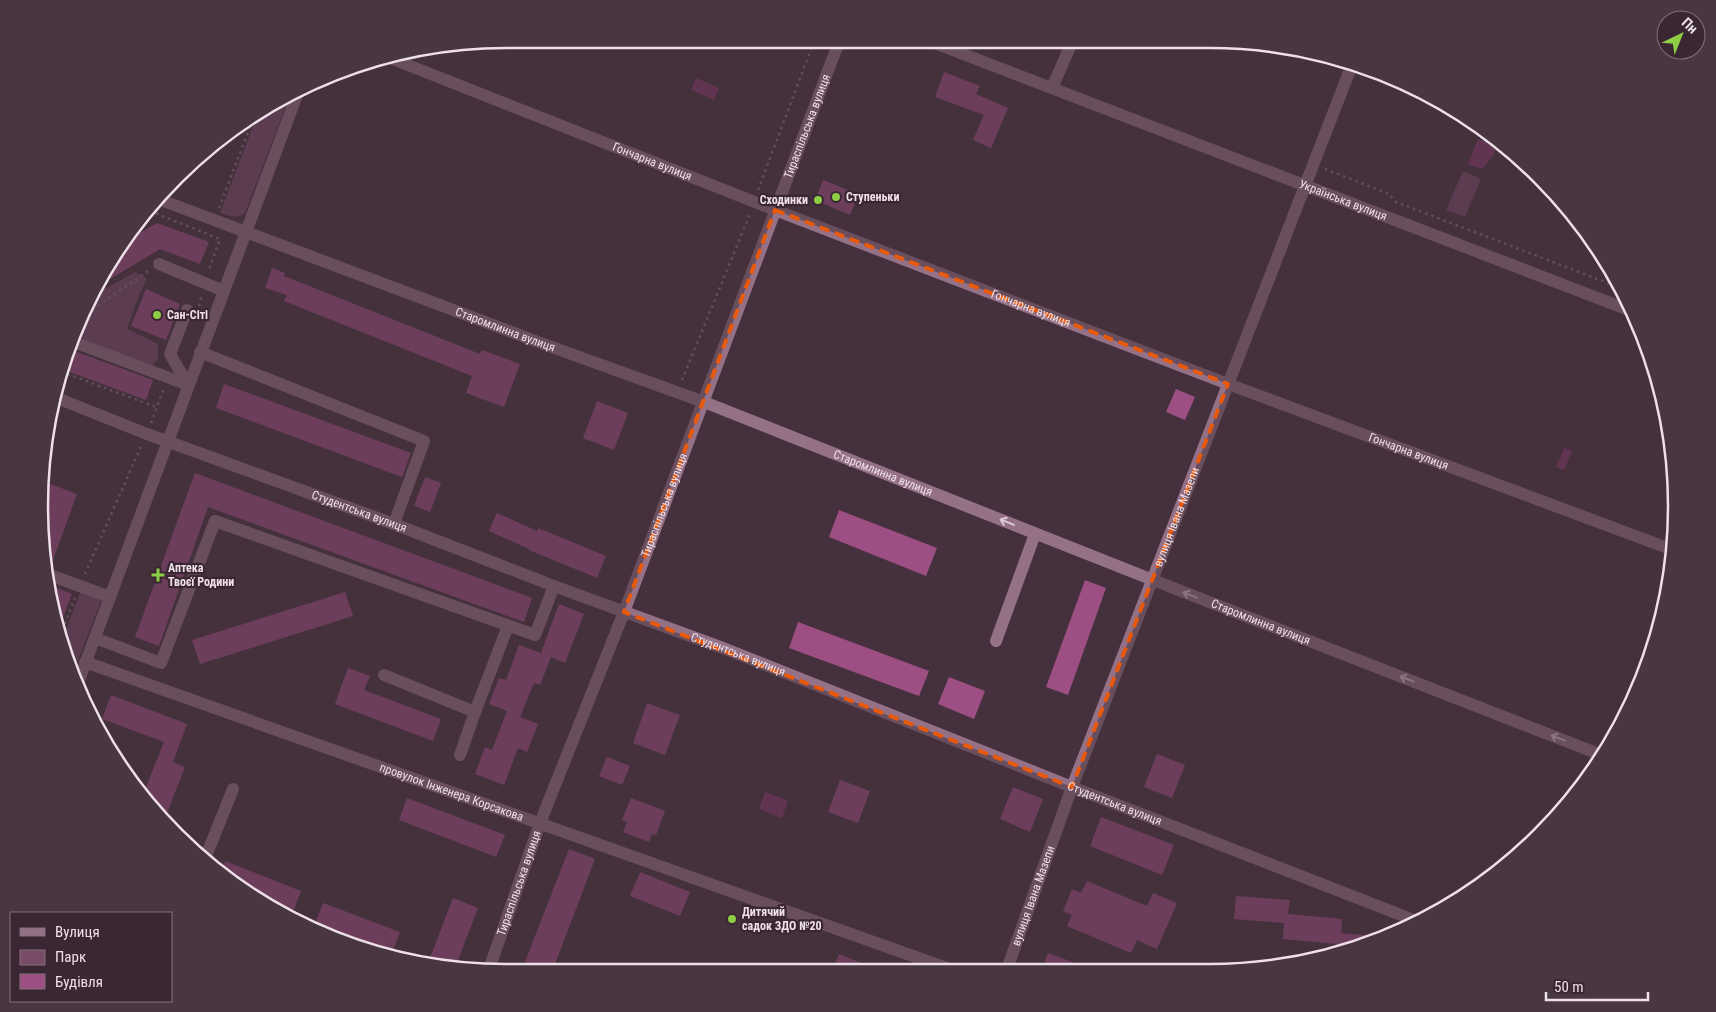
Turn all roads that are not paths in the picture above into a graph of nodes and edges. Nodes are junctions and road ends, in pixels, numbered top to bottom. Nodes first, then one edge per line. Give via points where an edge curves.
1 (837, 48) edge
2 (948, 48) edge
3 (1070, 48) edge
4 (397, 61) edge
5 (1350, 70) edge
6 (1052, 88) junction
7 (295, 99) edge
8 (1306, 185) junction
9 (164, 201) edge
10 (775, 210) junction
11 (246, 231) junction
12 (159, 264) road end
13 (224, 291) junction
14 (1623, 308) edge
15 (187, 310) dead end
16 (78, 343) edge
17 (200, 352) junction
18 (1228, 384) junction
19 (188, 385) junction
20 (60, 399) edge
21 (704, 402) junction
22 (167, 441) junction
23 (394, 524) junction
24 (1035, 534) junction
25 (1667, 548) edge
26 (53, 576) edge
27 (1152, 580) junction
28 (554, 586) junction
29 (110, 597) junction
30 (624, 612) junction
31 (508, 626) junction
32 (94, 638) junction
33 (996, 641) dead end
34 (86, 662) junction
35 (384, 675) dead end
36 (80, 676) edge
37 (475, 712) junction
38 (1596, 753) edge
39 (460, 755) dead end
40 (1072, 787) junction
41 (233, 789) dead end
42 (540, 823) junction
43 (207, 853) edge
44 (1410, 918) edge
45 (491, 964) edge
46 (936, 964) edge
47 (1009, 964) edge

1 - 10 street, Тираспільська вулиця
2 - 6 street, Українська вулиця
3 - 6 street
4 - 10 street, Гончарна вулиця
5 - 8 street, вулиця Івана Мазепи
6 - 8 street, Українська вулиця
7 - 11 street
8 - 14 street, Українська вулиця
8 - 18 street, вулиця Івана Мазепи
9 - 11 street, Старомлинна вулиця
10 - 18 street, Гончарна вулиця
10 - 21 street, Тираспільська вулиця
11 - 13 street
11 - 21 street, Старомлинна вулиця
12 - 13 street
13 - 17 street
15 - 19 street via 170,354
16 - 19 street
17 - 19 street
17 - 23 street via 424,441
18 - 25 street, Гончарна вулиця
18 - 27 street, вулиця Івана Мазепи
19 - 22 street
20 - 22 street, Студентська вулиця
24 -> 21 street, Старомлинна вулиця
21 - 30 street, Тираспільська вулиця
22 - 23 street, Студентська вулиця
22 - 29 street
23 - 28 street, Студентська вулиця
24 - 27 street, Старомлинна вулиця
24 - 33 street
26 - 29 street
38 -> 27 street, Старомлинна вулиця
27 - 40 street, вулиця Івана Мазепи
28 - 30 street, Студентська вулиця
28 - 31 street via 535,635
29 - 32 street
30 - 40 street, Студентська вулиця
30 - 42 street, Тираспільська вулиця
31 - 32 street via 215,521 161,663
31 - 37 street
32 - 34 street
34 - 36 street
34 - 42 street, провулок Інженера Корсакова
35 - 37 street
37 - 39 street
40 - 44 street, Студентська вулиця
40 - 47 street, вулиця Івана Мазепи
41 - 43 street
42 - 45 street, Тираспільська вулиця
42 - 46 street, провулок Інженера Корсакова

